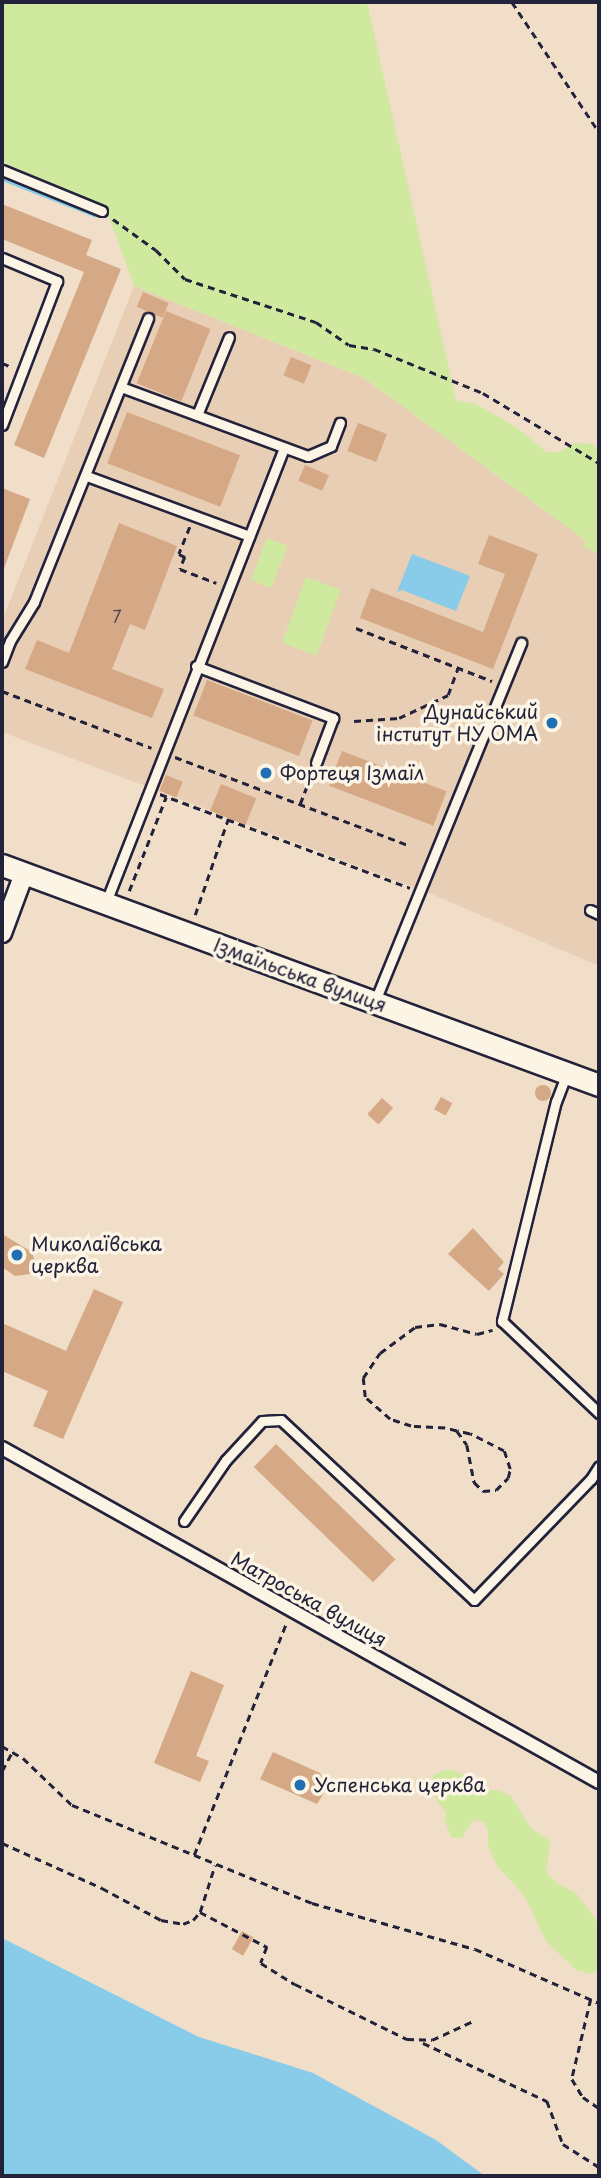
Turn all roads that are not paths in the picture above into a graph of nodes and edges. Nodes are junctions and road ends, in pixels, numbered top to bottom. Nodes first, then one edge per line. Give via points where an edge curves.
1 (2, 170) edge
2 (102, 211) road end
3 (2, 258) edge
4 (148, 318) dead end
5 (229, 337) dead end
6 (121, 387) junction
7 (197, 415) junction
8 (340, 423) dead end
9 (2, 425) edge
10 (284, 447) junction
11 (87, 476) junction
12 (249, 536) junction
13 (520, 643) dead end
14 (2, 662) edge
15 (197, 666) junction
16 (316, 762) road end
17 (2, 865) edge
18 (24, 874) junction
19 (106, 904) junction
20 (2, 933) edge
21 (374, 1002) junction
22 (567, 1073) junction
23 (599, 1085) edge
24 (599, 1413) edge
25 (2, 1448) edge
26 (599, 1466) edge
27 (184, 1521) dead end
28 (599, 1782) edge

1 - 2 lane
3 - 9 lane via 57,281
4 - 6 lane
5 - 7 lane
6 - 7 lane
6 - 11 lane
7 - 10 lane
8 - 10 lane via 331,446 308,456
10 - 12 lane
11 - 12 lane
11 - 14 lane via 34,602
12 - 15 lane
13 - 21 lane
15 - 16 lane via 333,718
15 - 19 lane
17 - 18 street, Ізмаїльська вулиця
18 - 19 street, Ізмаїльська вулиця
18 - 20 street
19 - 21 street, Ізмаїльська вулиця
21 - 22 street, Ізмаїльська вулиця
22 - 23 street, Ізмаїльська вулиця
22 - 24 lane via 556,1101 502,1321
25 - 28 street, Матроська вулиця
26 - 27 lane via 474,1600 281,1420 262,1421 226,1460

